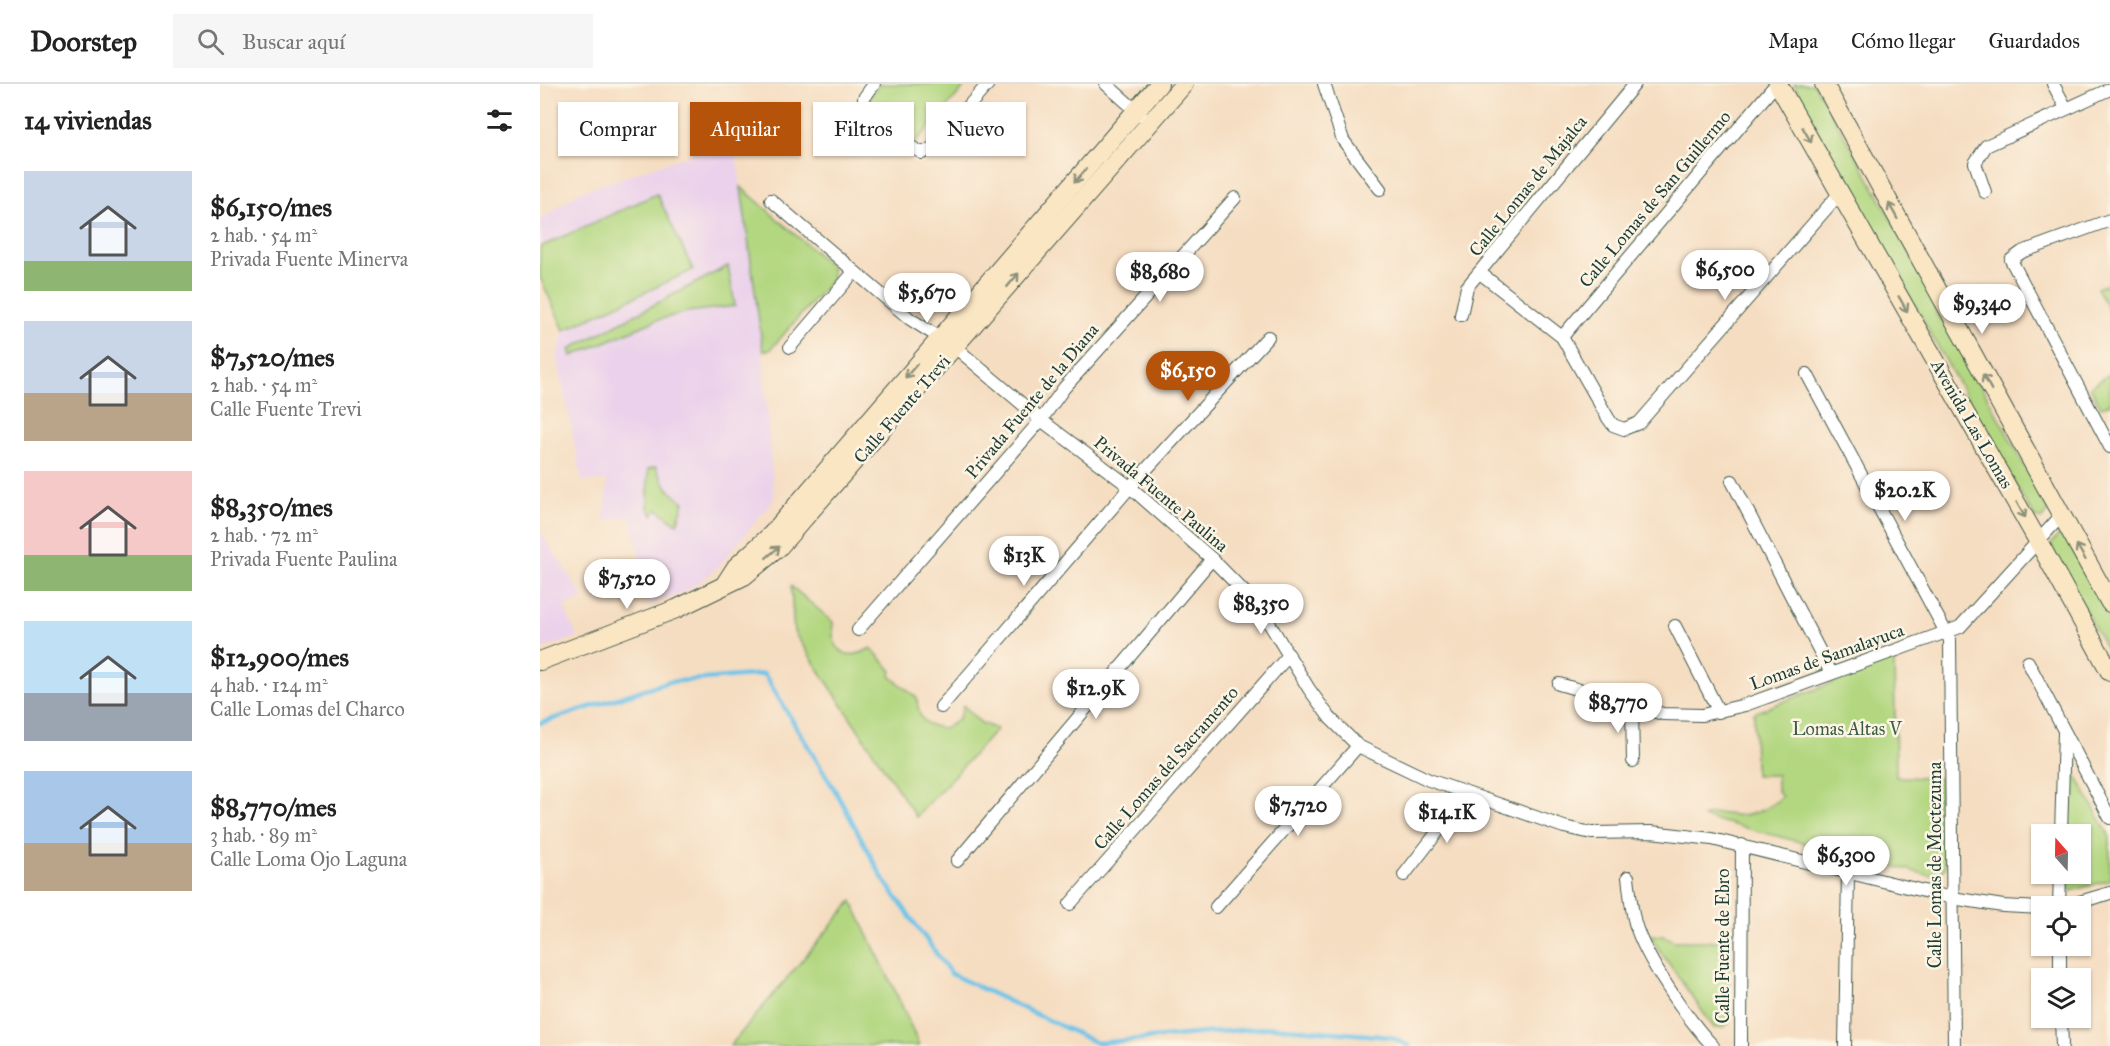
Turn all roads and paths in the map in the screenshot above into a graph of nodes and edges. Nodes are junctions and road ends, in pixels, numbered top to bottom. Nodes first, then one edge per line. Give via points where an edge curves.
1 (874, 84) edge
2 (988, 84) edge
3 (1106, 84) edge
4 (1160, 84) edge
5 (1184, 84) edge
6 (1324, 84) edge
7 (1635, 84) edge
8 (1777, 84) edge
9 (1824, 84) edge
10 (2053, 84) edge
11 (2110, 89) edge
12 (2066, 108) junction
13 (1142, 116) junction
14 (1380, 189) dead end
15 (1985, 192) dead end
16 (1840, 193) junction
17 (1235, 198) dead end
18 (771, 200) dead end
19 (2110, 220) edge
20 (854, 272) junction
21 (1480, 273) junction
22 (1461, 315) dead end
23 (939, 337) junction
24 (1268, 337) dead end
25 (1562, 337) junction
26 (790, 347) dead end
27 (956, 348) junction
28 (1807, 374) dead end
29 (1041, 420) junction
30 (2110, 447) edge
31 (1732, 481) dead end
32 (1130, 487) junction
33 (2060, 517) junction
34 (2038, 541) junction
35 (1212, 559) junction
36 (725, 584) junction
37 (2110, 603) edge
38 (1675, 626) dead end
39 (858, 630) dead end
40 (1948, 633) junction
41 (1289, 655) junction
42 (540, 661) edge
43 (2028, 662) dead end
44 (2110, 672) edge
45 (1831, 673) junction
46 (1559, 684) dead end
47 (941, 707) dead end
48 (1632, 707) junction
49 (1719, 712) junction
50 (2064, 733) junction
51 (1358, 746) junction
52 (1633, 761) dead end
53 (1467, 795) junction
54 (2110, 818) edge
55 (2061, 824) edge
56 (1742, 845) junction
57 (957, 861) dead end
58 (1848, 872) junction
59 (1404, 875) dead end
60 (1628, 877) dead end
61 (2110, 893) edge
62 (1952, 898) junction
63 (2091, 899) edge
64 (1070, 904) dead end
65 (2031, 907) edge
66 (1216, 908) dead end
67 (2061, 1028) edge
68 (1713, 1046) edge
69 (1741, 1046) edge
70 (1845, 1046) edge
71 (1954, 1046) edge
72 (2062, 1046) edge

1 - 2 street via 864,98 865,109 922,153 931,149
3 - 13 street
4 - 13 street, Calle Fuente Trevi
5 - 13 street, Calle Fuente Trevi
6 - 14 street via 1343,140
7 - 21 street, Calle Lomas de Majalca
8 -> 16 street, Avenida Las Lomas
8 - 25 street, Calle Lomas de San Guillermo
33 -> 9 street, Avenida Las Lomas
10 - 12 street
11 - 12 street
12 - 15 street via 1982,150 1975,163
13 -> 23 street, Calle Fuente Trevi
27 -> 13 street, Calle Fuente Trevi
16 - 25 street via 1639,423 1624,429 1613,425
16 -> 34 street, Avenida Las Lomas
17 - 29 street, Privada Fuente de la Diana via 1064,388
18 - 20 street, Privada Fuente Paulina
19 - 30 street via 2022,252 2011,260
20 - 23 street, Privada Fuente Paulina via 910,319
20 - 26 street
21 - 22 street, Calle Lomas de Majalca via 1467,287
21 - 25 street
23 - 27 street, Privada Fuente Paulina
23 -> 36 street, Calle Fuente Trevi
24 - 32 street
27 - 29 street, Privada Fuente Paulina
36 -> 27 street, Calle Fuente Trevi via 744,576 778,548
28 - 40 street
29 - 32 street, Privada Fuente Paulina
29 - 39 street, Privada Fuente de la Diana
31 - 45 street
32 - 35 street, Privada Fuente Paulina
32 - 47 street
33 - 34 street, Lomas de Samalayuca
37 -> 33 street, Avenida Las Lomas
34 - 40 street, Lomas de Samalayuca via 1966,622
34 - 44 street, Avenida Las Lomas
35 - 41 street, Privada Fuente Paulina via 1260,608
35 - 57 street
36 - 42 street, Calle Fuente Trevi via 676,609
38 - 49 street
40 - 45 street, Lomas de Samalayuca
40 - 62 street, Calle Lomas de Moctezuma via 1952,649
41 - 51 street, Privada Fuente Paulina via 1325,710
41 - 64 street, Calle Lomas del Sacramento
43 - 50 street
45 - 49 street, Lomas de Samalayuca
46 - 48 street, Lomas de Samalayuca
48 - 49 street, Lomas de Samalayuca via 1686,716
48 - 52 street
50 - 54 street
50 - 55 street
51 - 53 street, Privada Fuente Paulina
51 - 66 street
53 - 56 street, Privada Fuente Paulina via 1593,834 1672,834
53 - 59 street
56 - 58 street, Privada Fuente Paulina
56 - 69 street, Calle Fuente de Ebro
58 - 62 street, Privada Fuente Paulina
58 - 70 street
60 - 68 street via 1641,938 1675,995
61 - 63 street
62 - 65 street, Privada Fuente Paulina
62 - 71 street, Calle Lomas de Moctezuma
67 - 72 street

